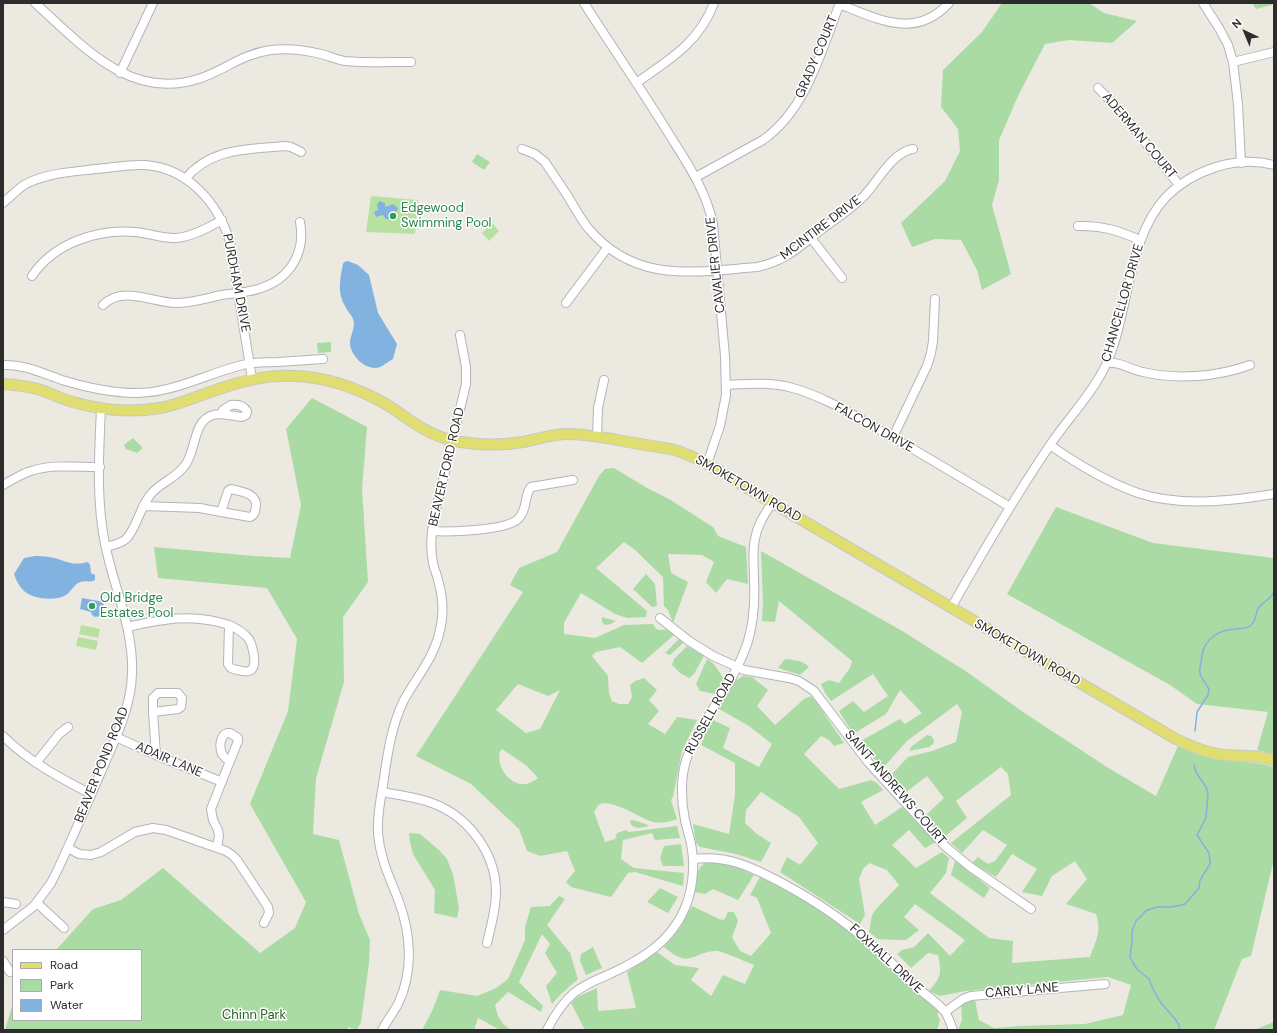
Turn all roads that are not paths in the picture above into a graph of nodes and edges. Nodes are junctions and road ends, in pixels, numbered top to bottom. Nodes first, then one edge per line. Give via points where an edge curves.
1 (35, 3) edge
2 (154, 3) edge
3 (584, 3) edge
4 (714, 3) edge
5 (949, 3) edge
6 (1203, 3) edge
7 (839, 4) edge
8 (1274, 52) edge
9 (411, 62) dead end
10 (1233, 62) junction
11 (120, 72) junction
12 (636, 83) junction
13 (1098, 88) dead end
14 (522, 149) dead end
15 (913, 149) dead end
16 (301, 152) dead end
17 (1241, 163) junction
18 (1274, 165) edge
19 (696, 177) junction
20 (185, 179) junction
21 (1180, 185) junction
22 (3, 203) edge
23 (222, 220) junction
24 (300, 222) dead end
25 (1078, 226) dead end
26 (811, 238) junction
27 (1140, 240) junction
28 (608, 247) junction
29 (718, 270) junction
30 (32, 276) dead end
31 (842, 278) dead end
32 (239, 293) junction
33 (935, 299) dead end
34 (566, 303) dead end
35 (104, 305) dead end
36 (460, 335) dead end
37 (323, 359) dead end
38 (250, 363) junction
39 (1107, 363) junction
40 (3, 365) edge
41 (1250, 365) dead end
42 (252, 379) junction
43 (604, 380) dead end
44 (3, 384) edge
45 (726, 385) junction
46 (19, 386) junction
47 (3, 389) edge
48 (102, 408) junction
49 (221, 414) dead end
50 (597, 437) junction
51 (893, 437) junction
52 (452, 440) junction
53 (1050, 445) junction
54 (707, 464) junction
55 (100, 467) junction
56 (573, 480) dead end
57 (3, 485) edge
58 (1274, 494) edge
59 (772, 503) junction
60 (143, 506) junction
61 (1010, 506) junction
62 (222, 512) junction
63 (432, 531) junction
64 (106, 547) junction
65 (951, 608) junction
66 (660, 618) dead end
67 (229, 625) junction
68 (127, 627) junction
69 (737, 667) junction
70 (153, 712) dead end
71 (68, 727) dead end
72 (3, 736) edge
73 (116, 737) junction
74 (156, 755) junction
75 (1274, 760) edge
76 (230, 761) dead end
77 (36, 763) junction
78 (222, 782) junction
79 (382, 792) junction
80 (91, 794) junction
81 (217, 847) junction
82 (68, 848) junction
83 (693, 859) junction
84 (3, 902) edge
85 (37, 903) junction
86 (16, 904) dead end
87 (1031, 909) dead end
88 (264, 923) dead end
89 (64, 928) dead end
90 (3, 930) edge
91 (487, 943) dead end
92 (3, 961) edge
93 (10, 972) dead end
94 (1105, 984) dead end
95 (945, 1012) junction
96 (382, 1030) edge
97 (547, 1030) edge
98 (953, 1030) edge

1 - 11 street via 97,58
2 - 11 street
3 - 12 street, CAVALIER DRIVE
4 - 12 street via 705,23 692,40
5 - 7 street via 932,17 905,24 887,22
6 - 10 street via 1228,45
7 - 19 street, GRADY COURT via 804,93 788,118 763,140
8 - 10 street
9 - 11 street via 346,61 304,50 279,49 256,53 200,79 179,83 148,82
10 - 17 street
12 - 19 street, CAVALIER DRIVE
13 - 21 street, ADERMAN COURT via 1122,112
14 - 28 street, MCINTIRE DRIVE via 535,154 545,162 588,228
15 - 26 street, MCINTIRE DRIVE via 908,149 895,158 862,198
16 - 20 street via 285,146 219,154 198,165
17 - 18 street, CHANCELLOR DRIVE
17 - 21 street, CHANCELLOR DRIVE via 1212,168
19 - 29 street, CAVALIER DRIVE via 711,211
20 - 22 street, PURDHAM DRIVE via 164,169 145,165 74,172 35,180 21,187
20 - 23 street, PURDHAM DRIVE via 210,201
21 - 27 street, CHANCELLOR DRIVE via 1151,217
23 - 30 street via 192,235 177,238 135,232 110,232 87,237 51,255
23 - 32 street, PURDHAM DRIVE via 230,242
24 - 32 street via 300,248 287,272 269,285
25 - 27 street via 1110,229
26 - 29 street, MCINTIRE DRIVE via 776,262 757,267
26 - 31 street
27 - 39 street, CHANCELLOR DRIVE
28 - 29 street, MCINTIRE DRIVE via 628,260 650,268 677,272
28 - 34 street
29 - 45 street, CAVALIER DRIVE
32 - 35 street via 177,303 121,295 110,299
32 - 38 street, PURDHAM DRIVE
33 - 51 street via 931,353
36 - 52 street, BEAVER FORD ROAD via 466,367 466,384
37 - 38 street
38 - 40 street via 177,387 137,393 88,386 28,368
38 - 42 street, PURDHAM DRIVE
39 - 41 street via 1113,362 1142,372 1171,376 1216,374
39 - 53 street, CHANCELLOR DRIVE via 1093,388
42 - 48 main road, SMOKETOWN ROAD via 160,408
42 - 52 main road, SMOKETOWN ROAD via 293,376 339,384 375,398 420,428
43 - 50 street via 598,408
44 - 46 main road, SMOKETOWN ROAD
45 - 51 street, FALCON DRIVE via 760,384 792,388 835,405
45 - 54 street, CAVALIER DRIVE via 720,426
46 - 47 main road, SMOKETOWN ROAD
46 - 48 main road, SMOKETOWN ROAD
48 - 55 street, BEAVER POND ROAD
49 - 60 street via 211,414 202,421 187,463 177,475 152,493
50 - 52 main road, SMOKETOWN ROAD via 565,434 497,445
50 - 54 main road, SMOKETOWN ROAD via 671,449
51 - 61 street, FALCON DRIVE
52 - 63 street, BEAVER FORD ROAD
53 - 58 street via 1116,484 1151,496 1182,501 1204,501
53 - 61 street, CHANCELLOR DRIVE
54 - 59 main road, SMOKETOWN ROAD
55 - 57 street via 38,469 22,474
55 - 64 street, BEAVER POND ROAD via 100,503
56 - 63 street via 532,487 523,513 510,524 462,531
59 - 65 main road, SMOKETOWN ROAD
59 - 69 street, RUSSELL ROAD via 760,523 755,538 753,616 748,640
60 - 62 street via 200,508
60 - 64 street via 126,538 118,544
61 - 65 street, CHANCELLOR DRIVE
62 - 62 street via 253,516 255,499 251,495 231,489
63 - 79 street, BEAVER FORD ROAD via 433,564 442,606 440,633 432,655 400,710 388,752
64 - 68 street, BEAVER POND ROAD
65 - 75 main road, SMOKETOWN ROAD via 1186,744 1220,754 1257,756
66 - 69 street, SAINT ANDREWS COURT via 701,650
67 - 67 street via 228,664 232,668 250,671 254,659 252,644 242,632
67 - 68 street via 209,619 187,618
68 - 73 street, BEAVER POND ROAD via 132,656 132,684 126,711
69 - 83 street, RUSSELL ROAD via 696,737 683,773 683,809
69 - 87 street, SAINT ANDREWS COURT via 794,680 808,686 821,698 864,757 946,847
70 - 74 street
71 - 77 street via 59,734
72 - 77 street
73 - 74 street, ADAIR LANE
73 - 80 street, BEAVER POND ROAD
74 - 78 street, ADAIR LANE
76 - 78 street
77 - 80 street
78 - 81 street via 211,808 219,836
79 - 91 street via 423,800 443,807 462,820 475,834 489,857 496,881 496,906
79 - 96 street, BEAVER FORD ROAD via 378,816 379,846 384,868 405,923 410,960 401,995
80 - 82 street, BEAVER POND ROAD
81 - 82 street via 153,828 135,832 98,854 83,855
81 - 88 street via 237,860 268,907 269,913
82 - 85 street, BEAVER POND ROAD via 51,883
83 - 95 street, FOXHALL DRIVE via 717,858 740,863 804,895 862,935
83 - 97 street, RUSSELL ROAD via 689,896 680,918 670,933 632,964 575,992 560,1007
84 - 86 street
85 - 89 street
85 - 90 street, BEAVER POND ROAD
92 - 93 street
94 - 95 street, CARLY LANE via 972,996 963,999
95 - 98 street

